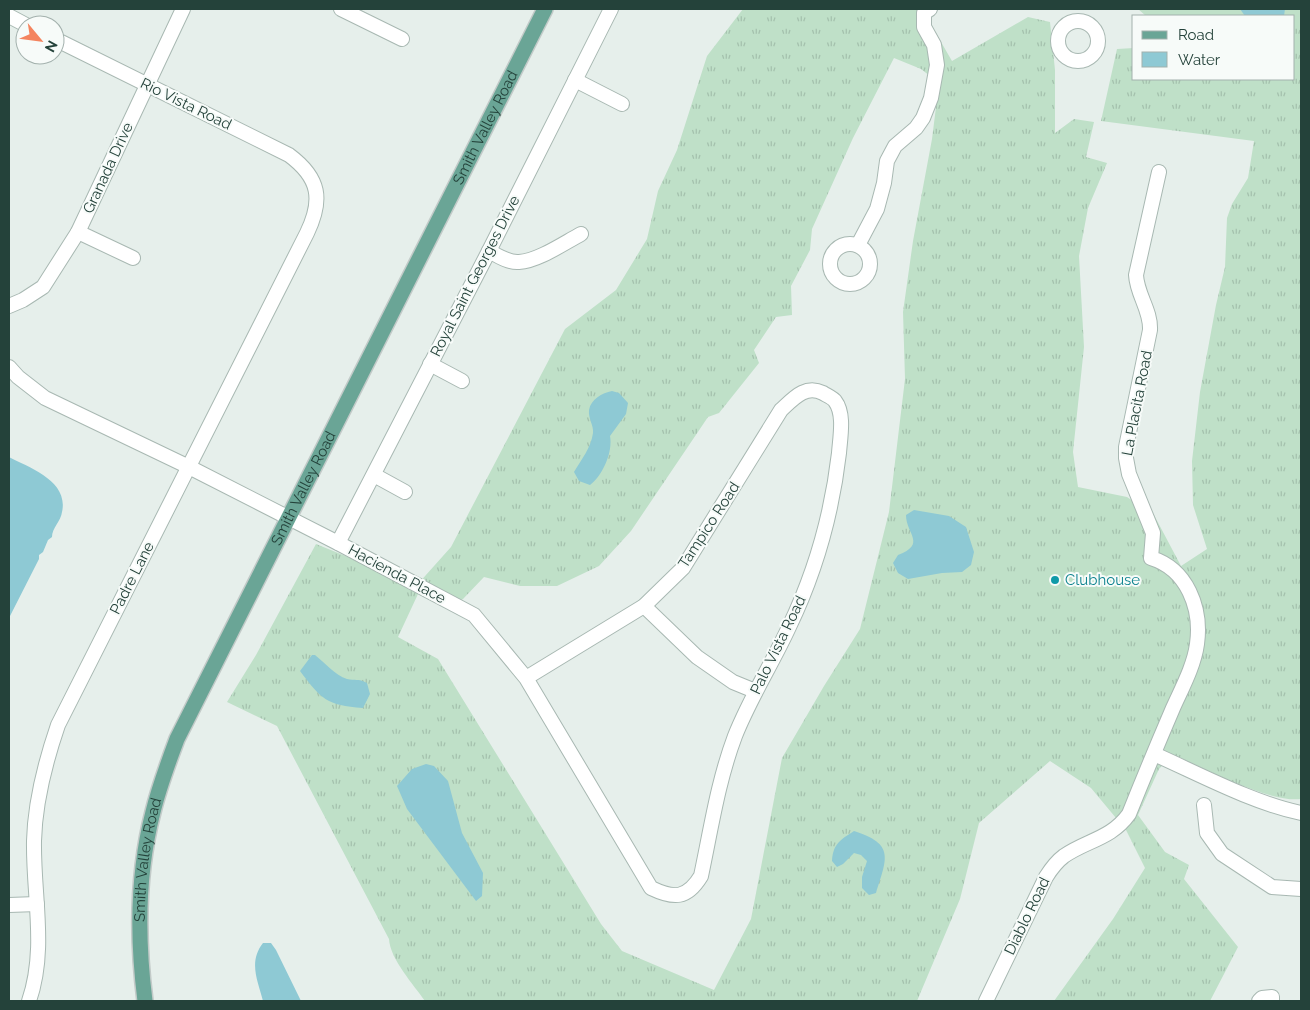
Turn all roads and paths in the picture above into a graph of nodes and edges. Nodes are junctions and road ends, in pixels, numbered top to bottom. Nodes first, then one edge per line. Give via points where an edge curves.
1 (183, 9) edge
2 (342, 9) edge
3 (545, 9) edge
4 (611, 9) edge
5 (930, 9) edge
6 (402, 39) dead end
7 (65, 44) edge
8 (575, 80) junction
9 (146, 85) junction
10 (622, 104) dead end
11 (1159, 172) dead end
12 (310, 178) joint
13 (78, 232) junction
14 (581, 234) dead end
15 (858, 245) dead end
16 (489, 251) junction
17 (133, 258) dead end
18 (9, 306) edge
19 (430, 364) junction
20 (9, 367) edge
21 (462, 381) dead end
22 (820, 391) joint
23 (189, 467) junction
24 (374, 475) junction
25 (405, 492) dead end
26 (288, 518) junction
27 (338, 543) junction
28 (644, 606) junction
29 (526, 678) junction
30 (756, 691) junction
31 (1154, 754) junction
32 (1204, 805) dead end
33 (1301, 813) edge
34 (1301, 889) edge
35 (679, 896) joint
36 (37, 904) junction
37 (9, 905) edge
38 (146, 998) edge
39 (29, 1001) edge
40 (986, 1001) edge
41 (1259, 1001) edge
42 (1272, 1001) edge

1 - 9 street, Granada Drive
2 - 6 street
3 - 26 main road, Smith Valley Road
4 - 8 street, Royal Saint Georges Drive
5 - 15 street via 924,13 924,27 934,45 937,65 932,98 924,118 895,146 887,161 877,209
7 - 9 street, Rio Vista Road
8 - 10 street
8 - 16 street, Royal Saint Georges Drive
9 - 12 street, Rio Vista Road via 289,155
9 - 13 street, Granada Drive
11 - 31 street, La Placita Road via 1136,275 1150,330 1126,458 1129,474 1154,533 1150,558 1168,565 1183,580 1195,605 1198,630 1190,669
12 - 23 street, Padre Lane via 318,201 314,218
13 - 17 street
13 - 18 street, Granada Drive via 43,287
14 - 16 street via 544,254 518,263
16 - 19 street, Royal Saint Georges Drive
19 - 21 street
19 - 24 street, Royal Saint Georges Drive
20 - 23 street, Hacienda Place via 46,398
22 - 28 street, Tampico Road via 800,392 781,410 683,568
22 - 30 street, Palo Vista Road via 835,401 841,418 836,478 817,558 789,627
23 - 26 street, Hacienda Place
23 - 36 street, Padre Lane via 66,708 51,744 36,812
24 - 25 street
24 - 27 street, Royal Saint Georges Drive
26 - 27 street, Hacienda Place
26 - 38 main road, Smith Valley Road via 188,714 159,788 148,836 140,896 139,930
27 - 29 street, Hacienda Place via 474,615
28 - 29 street, Tampico Road
28 - 30 street via 697,657 733,682
29 - 35 street, Hacienda Place via 651,888 666,895
30 - 35 street, Palo Vista Road via 735,737 719,791 701,876 694,887
31 - 33 street via 1248,795
31 - 40 street, Diablo Road via 1129,814 1119,826 1066,855 1049,872
32 - 34 street via 1207,833 1222,854 1272,887
36 - 37 street
36 - 39 street, Padre Lane via 38,959
41 - 42 street via 1272,997

